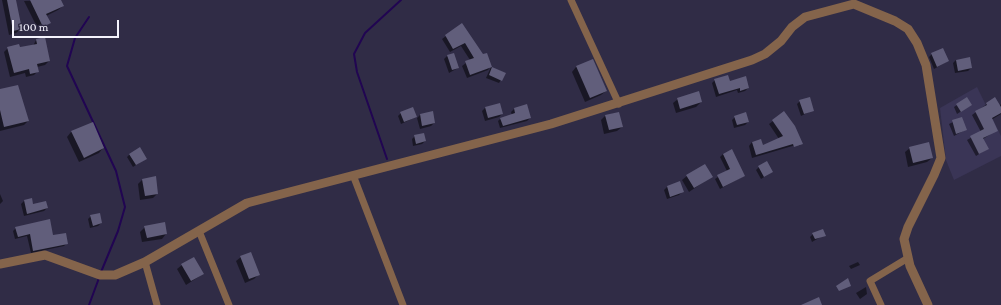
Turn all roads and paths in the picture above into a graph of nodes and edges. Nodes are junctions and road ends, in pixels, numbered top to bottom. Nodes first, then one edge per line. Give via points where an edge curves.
1 (571, 0) edge
2 (853, 2) edge
3 (619, 104) junction
4 (353, 175) junction
5 (199, 231) junction
6 (908, 258) junction
7 (145, 262) junction
8 (0, 264) edge
9 (157, 305) edge
10 (229, 305) edge
11 (403, 305) edge
12 (881, 305) edge
13 (928, 305) edge

1 - 3 street
2 - 3 street via 805,17 765,54 752,60
2 - 6 street via 908,29 926,65 941,158 904,239
3 - 4 street
4 - 5 street via 247,203
4 - 11 street
5 - 7 street
5 - 10 street
6 - 12 street via 870,281
6 - 13 street
7 - 8 street via 115,275 93,274 45,255
7 - 9 street

